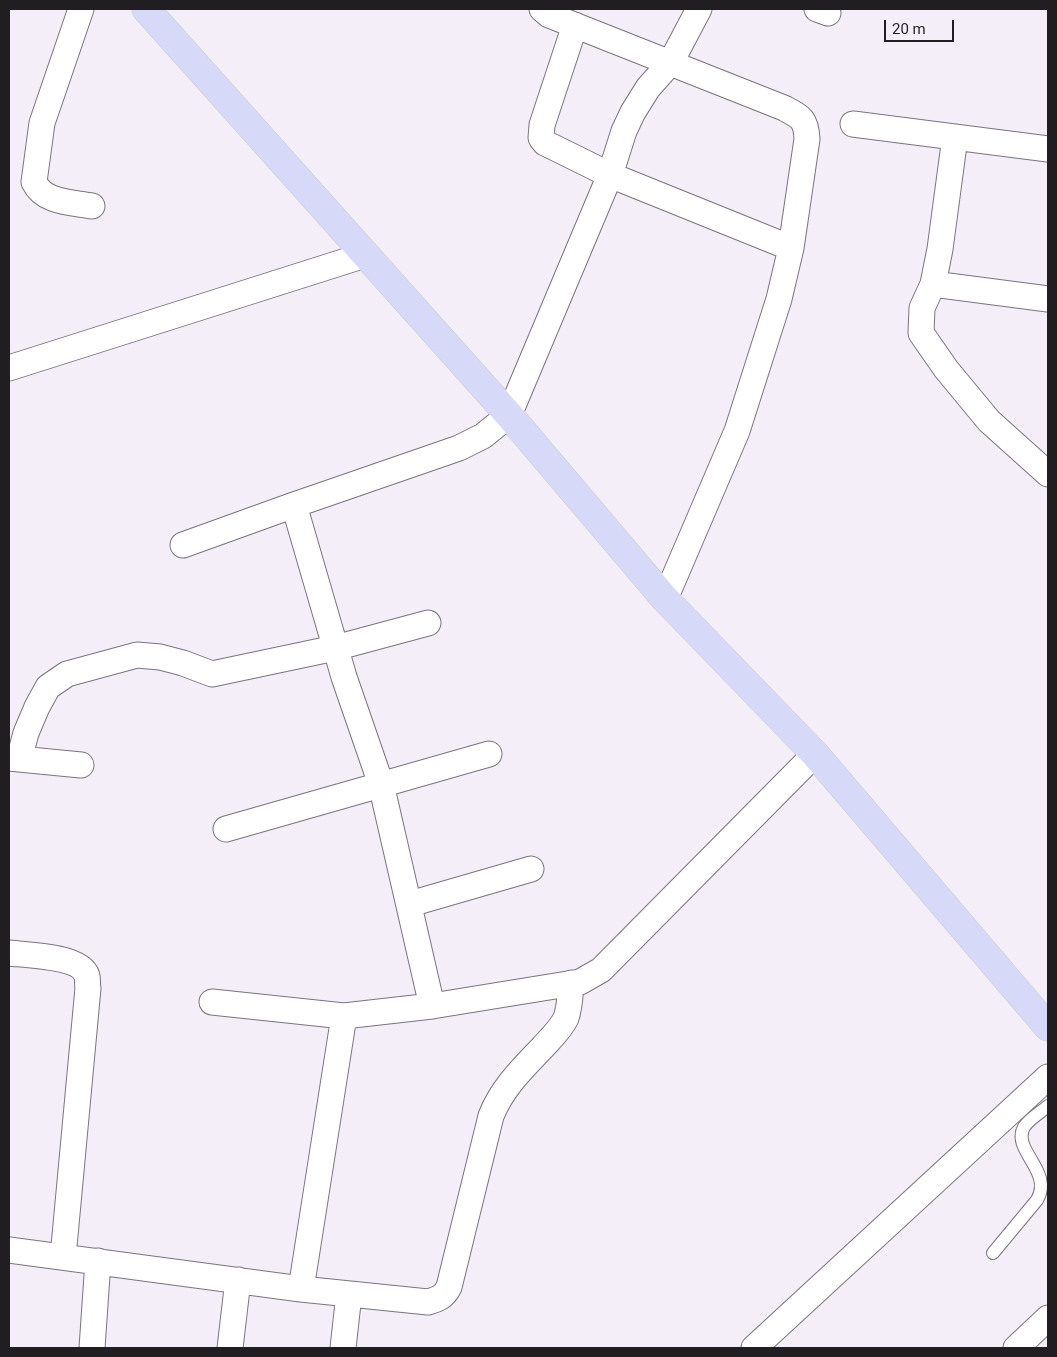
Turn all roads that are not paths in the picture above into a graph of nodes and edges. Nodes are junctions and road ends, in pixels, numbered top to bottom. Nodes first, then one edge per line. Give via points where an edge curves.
1 (81, 9) edge
2 (146, 9) edge
3 (542, 9) edge
4 (699, 9) edge
5 (575, 25) junction
6 (671, 62) junction
7 (853, 124) dead end
8 (955, 137) junction
9 (1048, 149) edge
10 (610, 175) junction
11 (92, 206) dead end
12 (791, 248) junction
13 (365, 255) junction
14 (934, 284) junction
15 (1048, 299) edge
16 (9, 368) edge
17 (509, 415) junction
18 (1048, 474) edge
19 (294, 505) junction
20 (183, 545) dead end
21 (665, 599) junction
22 (428, 623) dead end
23 (336, 648) junction
24 (489, 754) dead end
25 (815, 754) junction
26 (14, 758) edge
27 (81, 765) dead end
28 (381, 784) junction
29 (226, 829) dead end
30 (531, 869) dead end
31 (410, 904) junction
32 (9, 953) edge
33 (571, 983) junction
34 (212, 1002) dead end
35 (432, 1006) junction
36 (344, 1016) junction
37 (1048, 1027) edge
38 (1048, 1077) edge
39 (1048, 1106) edge
40 (9, 1250) edge
41 (993, 1253) dead end
42 (63, 1256) junction
43 (98, 1261) junction
44 (238, 1280) junction
45 (301, 1289) junction
46 (349, 1294) junction
47 (1048, 1318) edge
48 (92, 1348) edge
49 (230, 1348) edge
50 (343, 1348) edge
51 (754, 1348) edge
52 (1016, 1348) edge

1 - 11 street via 42,123 34,182 46,196
2 - 13 main road
3 - 5 street
4 - 6 street
5 - 6 street
5 - 10 street via 542,125 541,138 550,147
6 - 10 street via 648,88 633,112
6 - 12 street via 784,108 803,120 807,139
7 - 8 street
8 - 9 street
8 - 14 street
10 - 12 street
10 - 17 street
12 - 21 street via 779,299 737,431
13 - 16 street
13 - 17 main road
14 - 15 street
14 - 18 street via 922,308 920,321 927,343 989,421
17 - 19 street via 483,436 459,448
17 - 21 main road
19 - 20 street
19 - 23 street
21 - 25 main road
22 - 23 street
23 - 26 street via 212,674 160,657 137,655 67,674 48,687
23 - 28 street
24 - 28 street
25 - 33 street via 601,970 580,982
25 - 37 main road
26 - 27 street
28 - 29 street
28 - 31 street
30 - 31 street
31 - 35 street
32 - 42 street via 72,962 87,976
33 - 35 street
33 - 46 street via 565,1019 505,1088 496,1103 445,1294 428,1302
34 - 36 street
35 - 36 street
36 - 45 street
38 - 51 street
39 - 41 lane via 1025,1126 1022,1134 1022,1142 1041,1179 1041,1193
40 - 42 street
42 - 43 street
43 - 44 street
43 - 48 street
44 - 45 street
44 - 49 street
45 - 46 street
46 - 50 street
47 - 52 street

